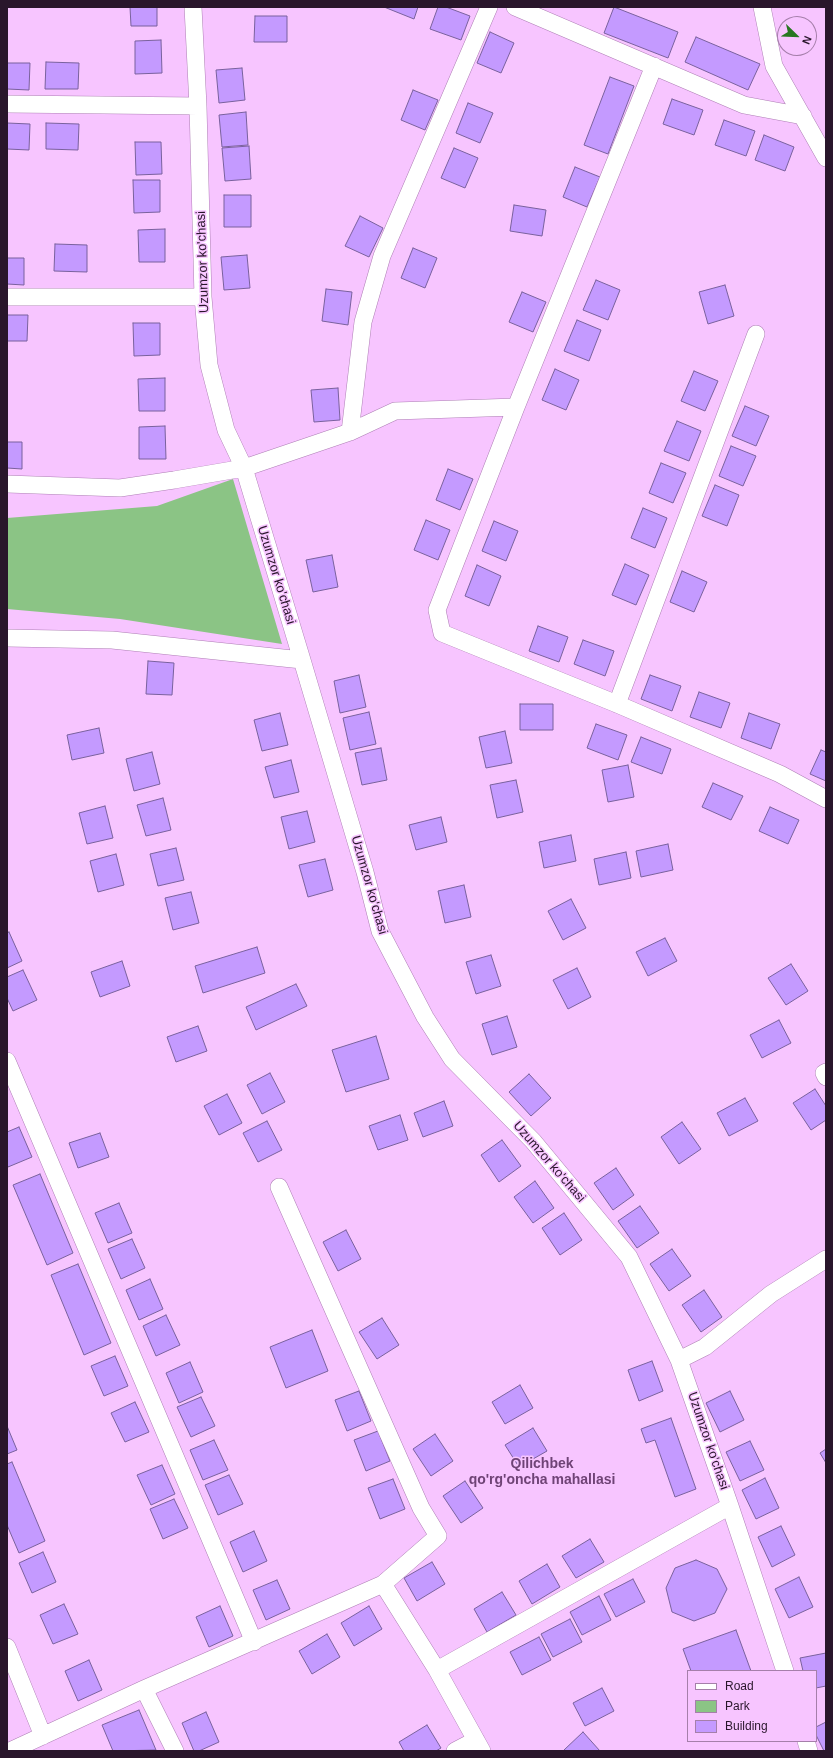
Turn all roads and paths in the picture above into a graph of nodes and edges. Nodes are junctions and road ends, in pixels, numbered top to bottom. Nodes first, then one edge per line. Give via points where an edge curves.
1 (193, 7) edge
2 (489, 7) edge
3 (515, 7) edge
4 (762, 7) edge
5 (654, 66) junction
6 (7, 104) edge
7 (198, 106) junction
8 (804, 116) junction
9 (826, 158) edge
10 (7, 297) edge
11 (203, 297) junction
12 (756, 334) dead end
13 (516, 407) junction
14 (350, 432) junction
15 (244, 468) junction
16 (7, 484) edge
17 (7, 638) edge
18 (302, 660) junction
19 (617, 704) junction
20 (826, 799) edge
21 (7, 1061) edge
22 (826, 1072) edge
23 (826, 1077) edge
24 (279, 1187) dead end
25 (826, 1259) edge
26 (680, 1360) junction
27 (730, 1506) junction
28 (383, 1584) junction
29 (254, 1642) junction
30 (7, 1647) edge
31 (438, 1670) junction
32 (785, 1670) edge
33 (144, 1689) junction
34 (42, 1736) junction
35 (479, 1746) edge
36 (10, 1751) edge
37 (175, 1751) edge
38 (455, 1751) edge

1 - 7 street, Uzumzor ko'chasi
2 - 14 street via 382,256 363,322
3 - 5 street
4 - 8 street via 774,66
5 - 8 street via 744,105
5 - 13 street
6 - 7 street
7 - 11 street, Uzumzor ko'chasi
8 - 9 street
10 - 11 street
11 - 15 street, Uzumzor ko'chasi via 209,365 226,430
12 - 19 street
13 - 14 street via 395,411
13 - 19 street via 437,610 442,633
14 - 15 street
15 - 16 street via 120,488
15 - 18 street, Uzumzor ko'chasi
17 - 18 street via 112,640
18 - 26 street, Uzumzor ko'chasi via 380,931 425,1017 452,1059 533,1141 629,1257
19 - 20 street via 780,774
21 - 29 street
22 - 23 street
24 - 28 street via 421,1508 438,1536
25 - 26 street via 771,1294 705,1347
26 - 27 street, Uzumzor ko'chasi
27 - 31 street
27 - 32 street, Uzumzor ko'chasi
28 - 29 street
28 - 31 street
29 - 33 street
30 - 34 street
31 - 35 street
33 - 34 street
33 - 37 street
34 - 36 street
35 - 38 street

